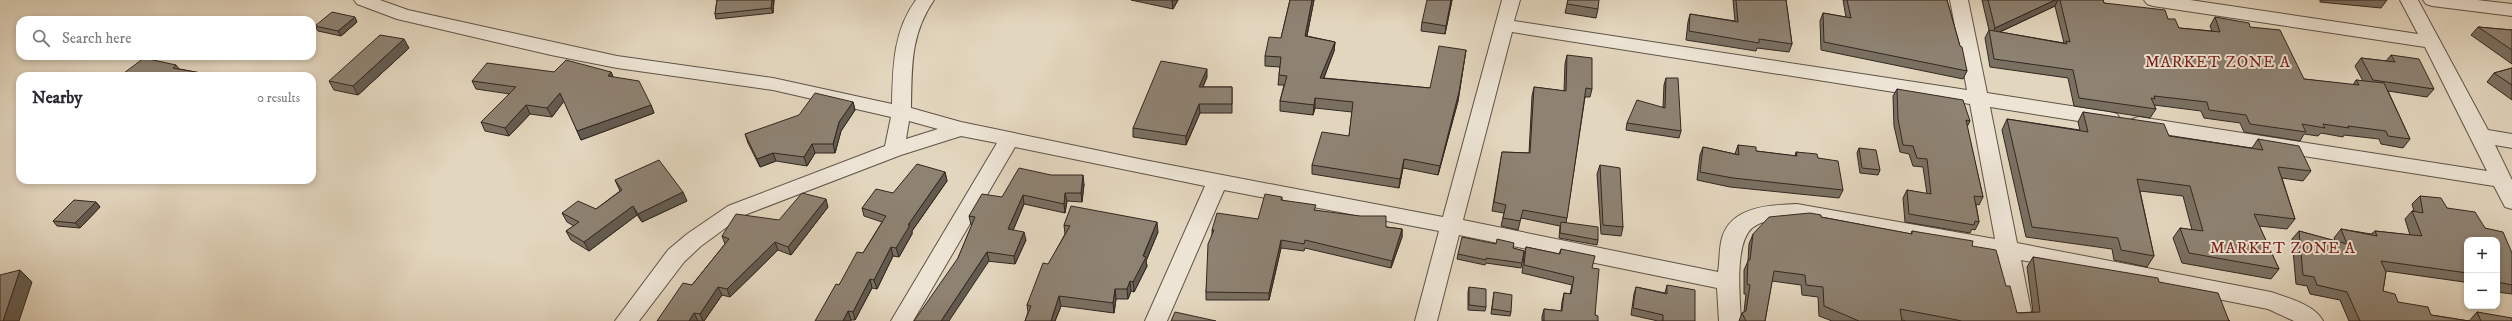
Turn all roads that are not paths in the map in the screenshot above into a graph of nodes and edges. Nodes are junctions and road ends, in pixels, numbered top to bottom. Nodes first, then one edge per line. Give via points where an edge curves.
1 (363, 0) edge
2 (925, 0) edge
3 (1510, 0) edge
4 (1959, 0) edge
5 (2153, 0) edge
6 (2409, 0) edge
7 (2432, 0) edge
8 (2512, 10) edge
9 (1503, 25) junction
10 (2430, 42) junction
11 (1979, 98) junction
12 (900, 112) junction
13 (961, 129) junction
14 (2481, 136) junction
15 (1010, 138) junction
16 (2512, 141) edge
17 (894, 150) junction
18 (2501, 180) junction
19 (1217, 182) junction
20 (2512, 202) edge
21 (1452, 226) junction
22 (2008, 249) junction
23 (1728, 282) junction
24 (626, 321) edge
25 (902, 321) edge
26 (1156, 321) edge
27 (1426, 321) edge
28 (1730, 321) edge
29 (2022, 321) edge
30 (2312, 321) edge

1 - 12 street via 403,15 551,49 617,62 773,84
2 - 12 street via 912,25 904,50
3 - 9 street
4 - 11 street
5 - 10 street
6 - 10 street
7 - 8 street
9 - 11 street
9 - 21 street
10 - 14 street
11 - 18 street
11 - 22 street
12 - 13 street
12 - 17 street
13 - 15 street
13 - 17 street
14 - 16 street
14 - 18 street
15 - 19 street
15 - 25 street
17 - 24 street via 735,211 676,256
18 - 20 street
19 - 21 street
19 - 26 street
21 - 23 street
21 - 27 street
22 - 23 street via 1797,212 1766,213 1745,222 1732,237
22 - 29 street
22 - 30 street via 2271,301
23 - 28 street

